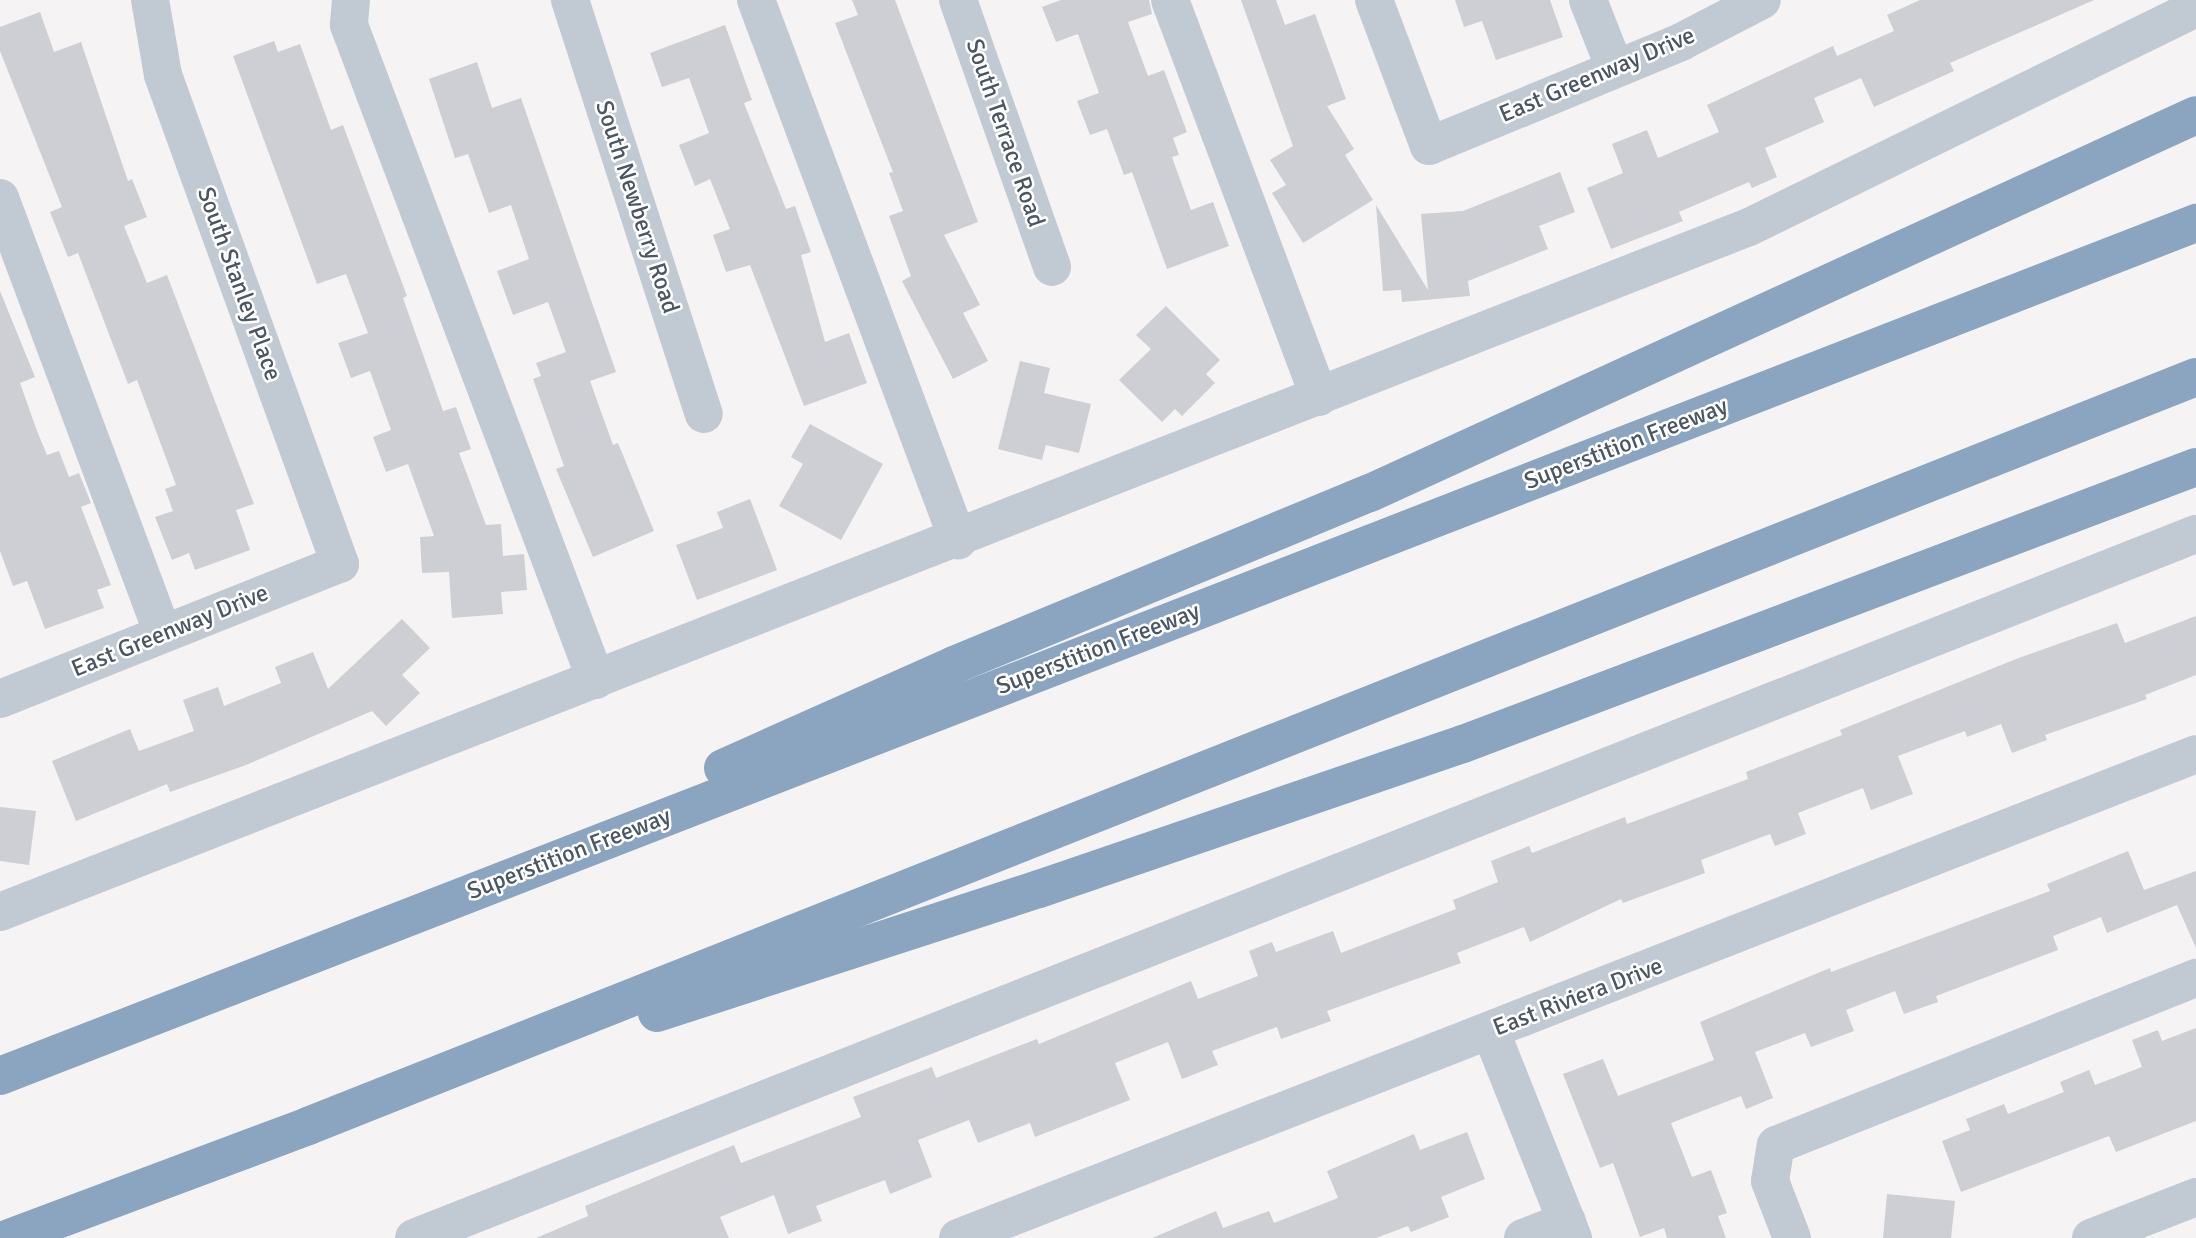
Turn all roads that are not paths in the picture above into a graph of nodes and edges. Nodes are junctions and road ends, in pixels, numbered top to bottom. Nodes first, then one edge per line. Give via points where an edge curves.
1 (150, 0) edge
2 (351, 0) edge
3 (570, 0) edge
4 (756, 0) edge
5 (958, 0) edge
6 (1170, 0) edge
7 (1374, 0) edge
8 (1588, 0) edge
9 (1762, 0) edge
10 (2196, 8) edge
11 (1615, 69) junction
12 (2196, 115) edge
13 (0, 198) edge
14 (2196, 223) edge
15 (1052, 267) dead end
16 (2196, 377) edge
17 (1319, 397) junction
18 (704, 414) dead end
19 (2196, 467) edge
20 (2196, 534) edge
21 (958, 540) junction
22 (340, 564) joint
23 (163, 634) junction
24 (596, 680) junction
25 (0, 699) edge
26 (2196, 754) edge
27 (0, 912) edge
28 (247, 978) junction
29 (2196, 978) edge
30 (1491, 1032) junction
31 (0, 1076) edge
32 (308, 1126) junction
33 (2196, 1197) edge
34 (1570, 1229) edge
35 (9, 1238) edge
36 (414, 1238) edge
37 (958, 1238) edge
38 (1522, 1238) edge
39 (1792, 1238) edge
40 (2091, 1238) edge

1 - 22 street, South Stanley Place via 163,75
2 - 24 street via 349,25
3 - 18 street, South Newberry Road
4 - 21 street
5 - 15 street, South Terrace Road
6 - 17 street
7 - 11 street, East Greenway Drive via 1429,146
8 - 11 street
9 - 11 street, East Greenway Drive
10 - 17 street via 1749,227
12 - 28 highway via 1370,493 954,665
13 - 23 street
14 - 28 highway, Superstition Freeway
16 - 32 highway
17 - 21 street
19 - 32 highway via 1463,744 1039,889
20 - 36 street
21 - 24 street
22 - 23 street, East Greenway Drive
23 - 25 street, East Greenway Drive
24 - 27 street
26 - 30 street, East Riviera Drive
28 - 31 highway, Superstition Freeway
29 - 39 street via 1776,1145 1770,1181
30 - 34 street
30 - 37 street, East Riviera Drive
32 - 35 highway
33 - 40 street
34 - 38 street

